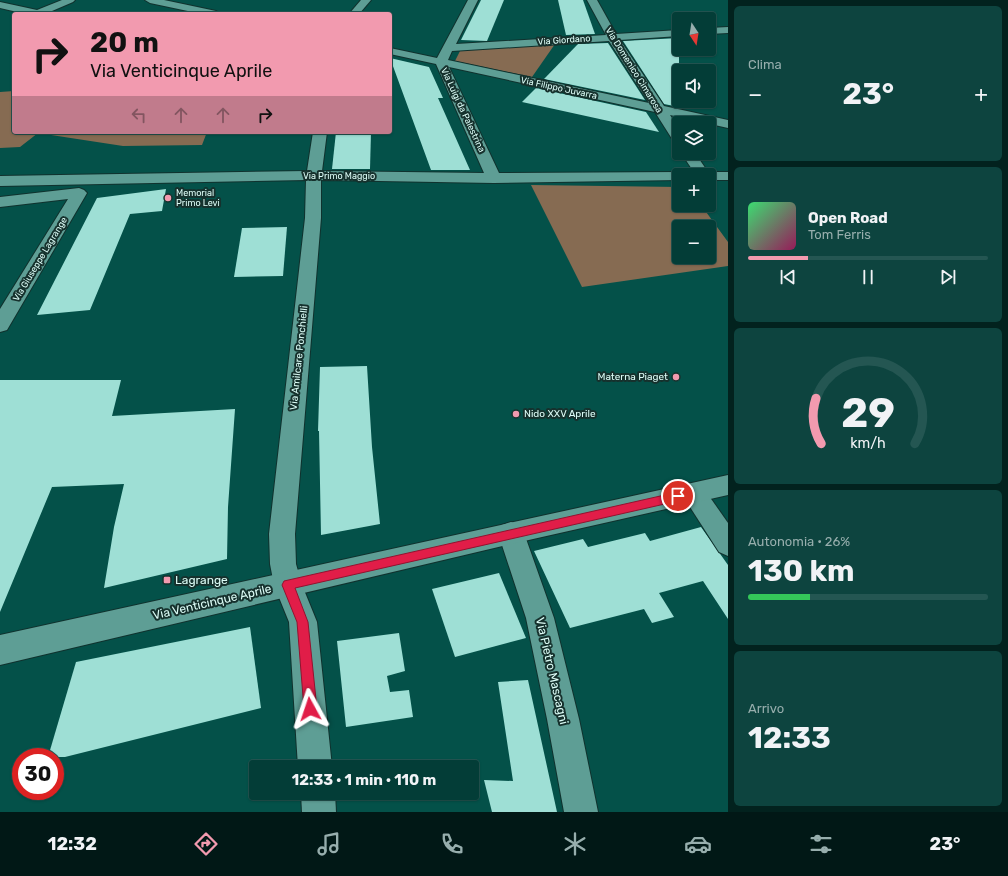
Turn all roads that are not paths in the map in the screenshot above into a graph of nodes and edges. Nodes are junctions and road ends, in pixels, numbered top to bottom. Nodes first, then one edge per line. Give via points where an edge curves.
1 (70, 0) edge
2 (150, 0) edge
3 (207, 0) edge
4 (366, 0) edge
5 (473, 0) edge
6 (603, 0) edge
7 (592, 1) edge
8 (0, 5) edge
9 (192, 9) junction
10 (30, 12) edge
11 (43, 12) edge
12 (206, 12) edge
13 (356, 12) edge
14 (728, 30) edge
15 (716, 31) edge
16 (672, 33) edge
17 (613, 37) junction
18 (448, 48) junction
19 (392, 51) edge
20 (441, 62) junction
21 (658, 109) junction
22 (728, 124) edge
23 (672, 129) edge
24 (320, 134) edge
25 (314, 175) junction
26 (672, 176) edge
27 (716, 176) edge
28 (728, 176) edge
29 (494, 178) junction
30 (0, 181) edge
31 (0, 202) edge
32 (0, 325) edge
33 (728, 486) edge
34 (693, 493) junction
35 (510, 533) junction
36 (728, 544) edge
37 (288, 585) junction
38 (0, 650) edge
39 (314, 760) edge
40 (318, 800) edge
41 (319, 812) edge
42 (581, 812) edge

1 - 11 street
2 - 9 street
3 - 9 street
4 - 13 street
5 - 18 street, Via Luigi da Palestrina
6 - 7 street
7 - 17 street, Via Domenico Cimarosa
8 - 10 street
9 - 12 street
14 - 15 street
16 - 17 street, Via Giordano
17 - 18 street, Via Giordano
17 - 21 street, Via Domenico Cimarosa
18 - 20 street, Via Luigi da Palestrina
19 - 20 street, Via Filippo Juvarra
20 - 21 street, Via Filippo Juvarra
20 - 29 street, Via Luigi da Palestrina
21 - 22 street, Via Filippo Juvarra
21 - 23 street, Via Domenico Cimarosa
24 - 25 street, Via Amilcare Ponchielli
25 - 29 street, Via Primo Maggio
25 - 30 street, Via Primo Maggio
25 - 37 street, Via Amilcare Ponchielli via 313,218 282,534 283,564
26 - 29 street, Via Primo Maggio
27 - 28 street
31 - 32 street, Via Giuseppe Lagrange via 79,193
33 - 34 street, Via Venticinque Aprile
34 - 35 street, Via Venticinque Aprile
34 - 36 street
35 - 37 street, Via Venticinque Aprile
35 - 42 street, Via Pietro Mascagni via 540,618
37 - 38 street, Via Venticinque Aprile
37 - 39 street, Via Amilcare Ponchielli via 302,622
40 - 41 street

